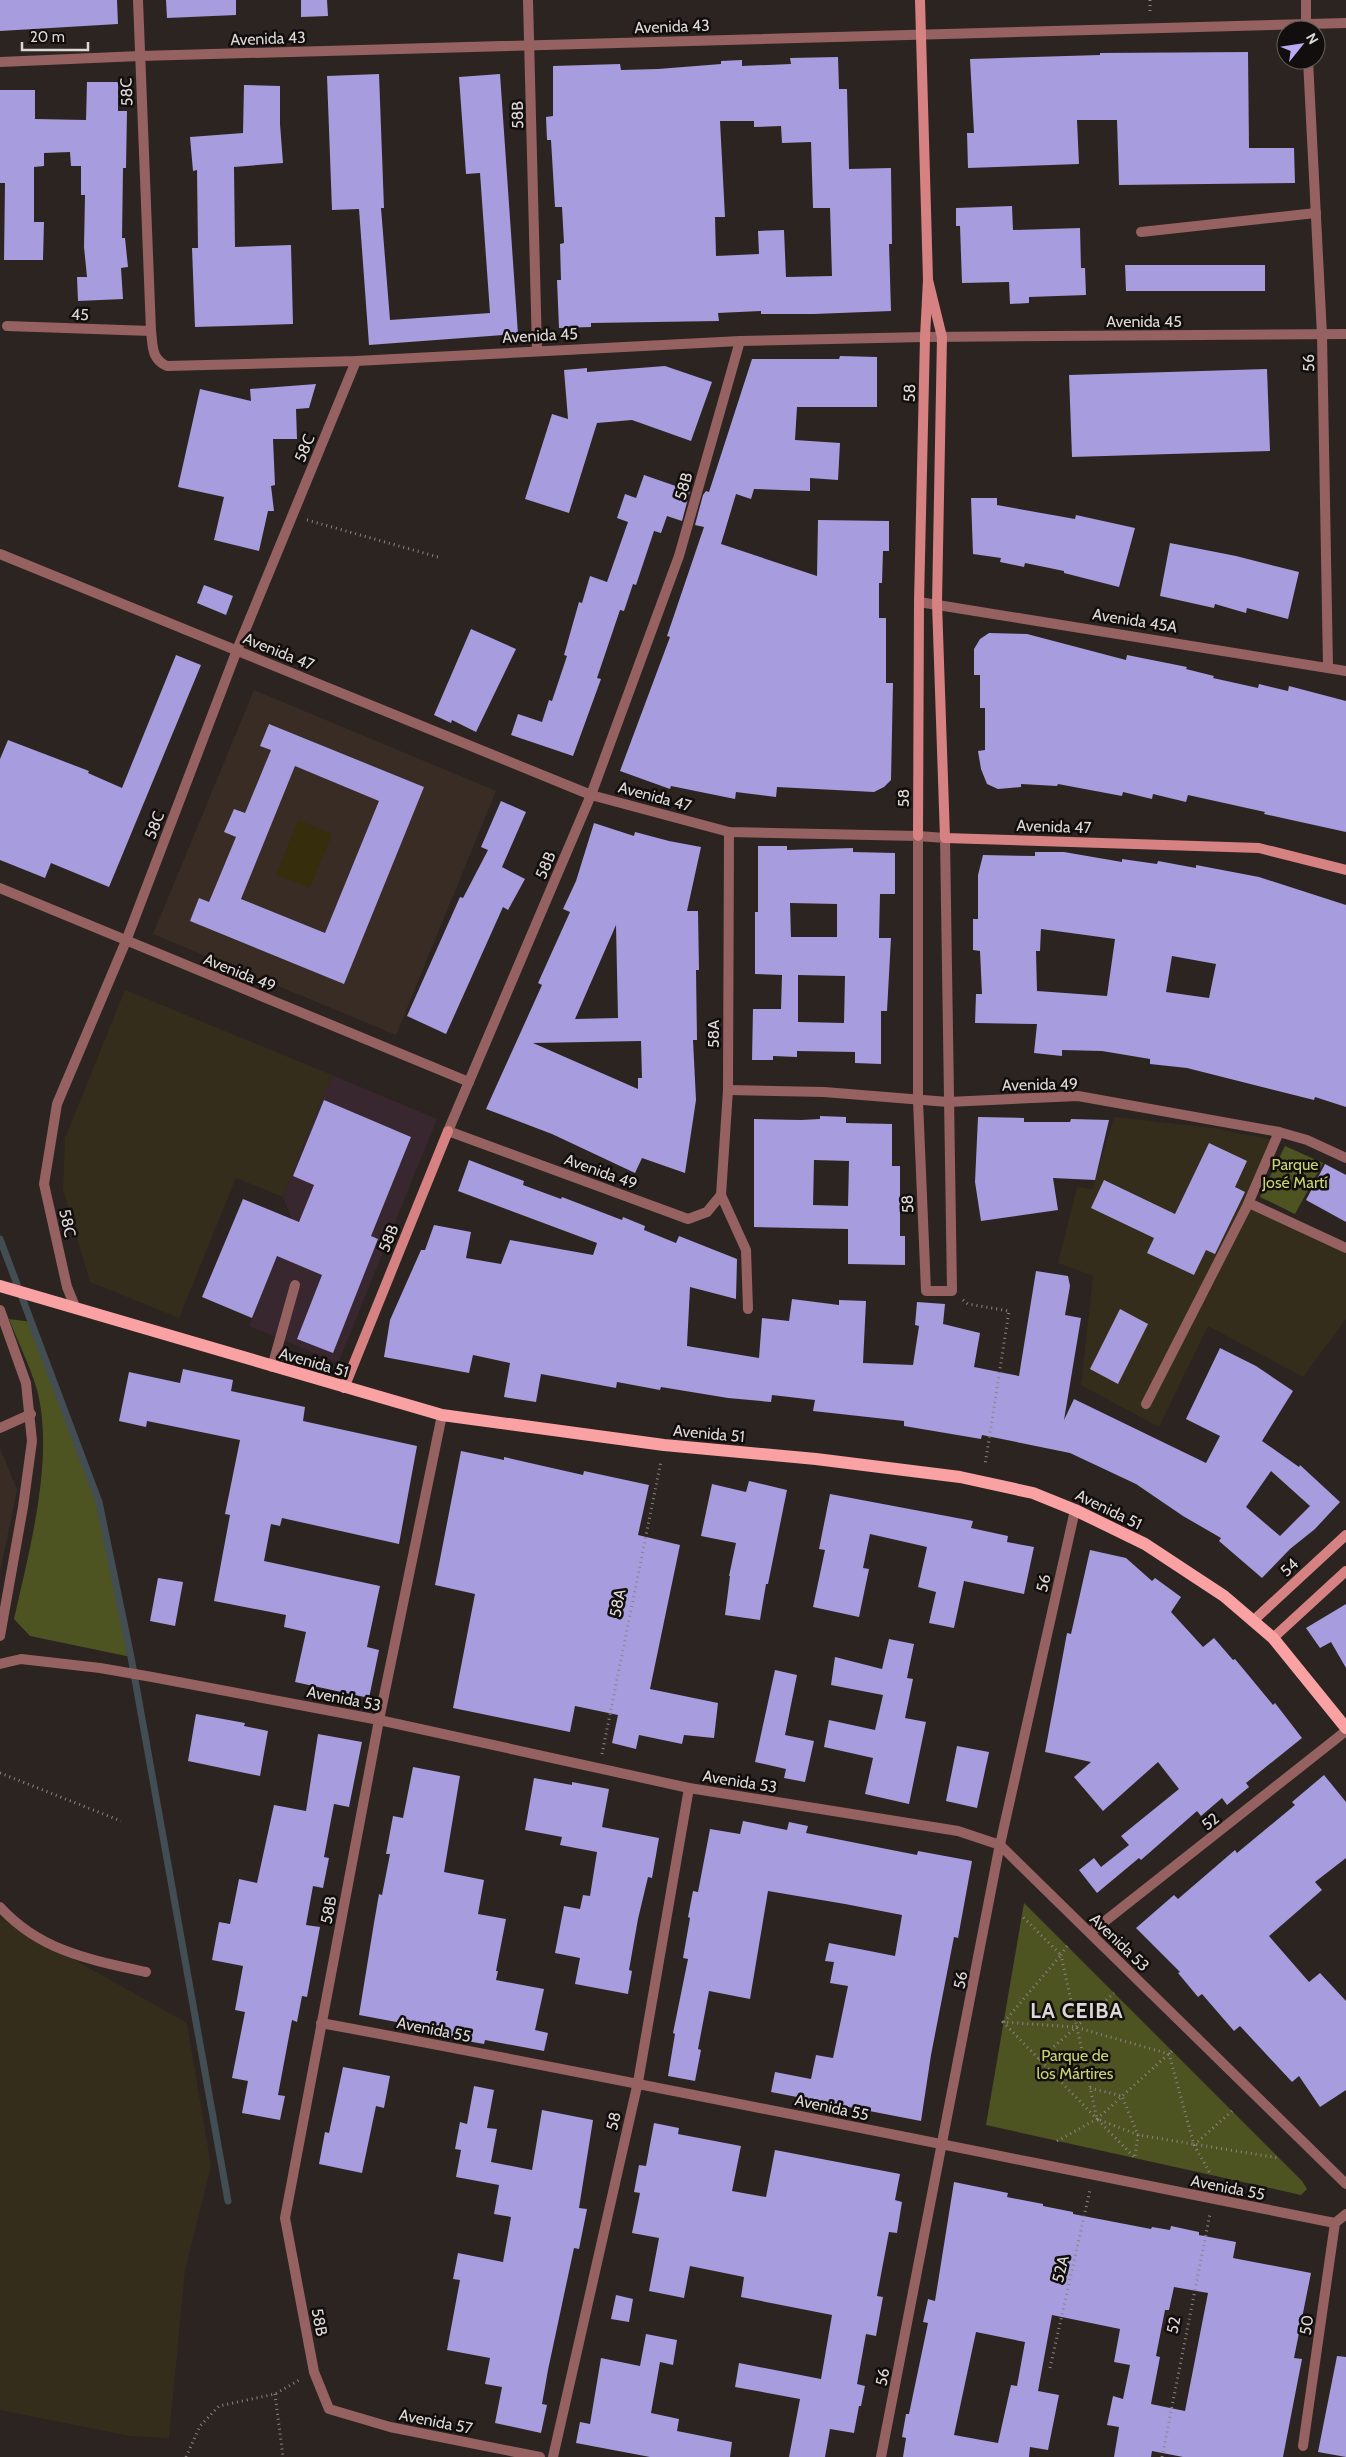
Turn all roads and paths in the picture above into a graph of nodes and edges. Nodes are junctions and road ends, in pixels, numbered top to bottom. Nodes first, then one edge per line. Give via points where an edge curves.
1 (138, 0) edge
2 (528, 0) edge
3 (920, 0) edge
4 (1306, 0) edge
5 (1306, 20) edge
6 (1346, 23) edge
7 (1326, 25) edge
8 (1276, 28) edge
9 (921, 34) junction
10 (530, 46) junction
11 (140, 56) junction
12 (0, 62) edge
13 (1309, 70) edge
14 (1316, 213) junction
15 (1141, 232) dead end
16 (928, 280) junction
17 (7, 326) dead end
18 (152, 331) junction
19 (1346, 334) edge
20 (1322, 335) junction
21 (925, 337) junction
22 (942, 337) junction
23 (740, 341) junction
24 (537, 350) junction
25 (356, 361) junction
26 (158, 362) joint
27 (292, 516) junction
28 (0, 554) edge
29 (438, 557) dead end
30 (919, 602) junction
31 (937, 603) junction
32 (237, 650) junction
33 (1328, 667) junction
34 (1346, 671) edge
35 (591, 795) junction
36 (729, 832) junction
37 (918, 836) junction
38 (946, 838) junction
39 (1346, 870) edge
40 (0, 888) edge
41 (126, 941) junction
42 (469, 1082) junction
43 (728, 1090) junction
44 (918, 1101) junction
45 (948, 1102) junction
46 (448, 1131) junction
47 (1279, 1132) junction
48 (1346, 1158) edge
49 (720, 1196) junction
50 (1249, 1203) junction
51 (1346, 1248) edge
52 (0, 1286) edge
53 (295, 1286) dead end
54 (952, 1291) junction
55 (748, 1308) dead end
56 (76, 1309) junction
57 (0, 1310) edge
58 (272, 1367) junction
59 (344, 1388) junction
60 (1146, 1404) dead end
61 (31, 1414) junction
62 (442, 1415) junction
63 (0, 1428) edge
64 (664, 1445) junction
65 (983, 1483) junction
66 (1075, 1510) junction
67 (1346, 1535) edge
68 (1346, 1571) edge
69 (1253, 1621) junction
70 (0, 1636) edge
71 (1272, 1638) junction
72 (0, 1664) edge
73 (379, 1720) junction
74 (1346, 1729) edge
75 (600, 1767) junction
76 (0, 1774) edge
77 (689, 1788) junction
78 (121, 1821) dead end
79 (1000, 1845) junction
80 (0, 1908) edge
81 (1022, 1915) dead end
82 (1090, 1934) junction
83 (1067, 1946) dead end
84 (1062, 1955) junction
85 (146, 1972) dead end
86 (1114, 1993) dead end
87 (1003, 2022) junction
88 (321, 2023) junction
89 (1075, 2027) junction
90 (1171, 2053) junction
91 (1039, 2060) junction
92 (638, 2082) junction
93 (1090, 2088) junction
94 (1122, 2096) junction
95 (1232, 2111) dead end
96 (1097, 2119) junction
97 (1138, 2135) junction
98 (1057, 2141) dead end
99 (943, 2145) junction
100 (1194, 2145) junction
101 (1279, 2158) dead end
102 (1093, 2175) junction
103 (1211, 2175) dead end
104 (1346, 2184) edge
105 (1213, 2199) junction
106 (1346, 2214) edge
107 (1335, 2223) junction
108 (1050, 2368) dead end
109 (314, 2372) junction
110 (275, 2394) junction
111 (329, 2409) joint
112 (1303, 2446) dead end
113 (186, 2457) edge
114 (283, 2457) edge
115 (540, 2457) edge
116 (553, 2457) edge
117 (881, 2457) edge
118 (1162, 2457) edge

1 - 11 street, 58C
2 - 10 street, 58B
3 - 9 street, 58
4 - 5 street
6 - 7 street, Avenida 43
8 - 9 street, Avenida 43
9 - 10 street, Avenida 43
9 - 16 street, 58
10 - 11 street, Avenida 43
10 - 24 street, 58B
11 - 12 street, Avenida 43
11 - 18 street, 58C
13 - 14 street, 56
14 - 15 street
14 - 20 street, 56
16 - 21 street, 58
16 - 22 street, 58
17 - 18 street, 45
18 - 26 street, 58C via 154,355
19 - 20 street, Avenida 45
20 - 22 street, Avenida 45
20 - 33 street, 56
21 - 22 street
21 - 23 street, Avenida 45
21 - 30 street, 58
22 - 31 street, 58
23 - 24 street, Avenida 45
23 - 35 street, 58B via 679,556
24 - 25 street, Avenida 45
25 - 26 street, Avenida 45 via 167,366
25 - 27 street, 58C
27 - 29 path
27 - 32 street, 58C
28 - 32 street, Avenida 47
30 - 31 street, Avenida 45A
30 - 37 street, 58
31 - 33 street, Avenida 45A
31 - 38 street, 58
32 - 35 street, Avenida 47
32 - 41 street, 58C
33 - 34 street, Avenida 45A
35 - 36 street, Avenida 47
35 - 42 street, 58B
36 - 37 street, Avenida 47
36 - 43 street, 58A
37 - 38 street, Avenida 47
37 - 44 street, 58
38 - 39 street, Avenida 47 via 1259,848
38 - 45 street, 58
40 - 41 street, Avenida 49
41 - 42 street, Avenida 49
41 - 56 street, 58C via 57,1104 44,1184 67,1287
42 - 46 street, 58B
43 - 44 street, Avenida 49 via 824,1092
43 - 49 street, 58A
44 - 45 street, Avenida 49
44 - 54 street, 58 via 926,1291
45 - 47 street, Avenida 49 via 1078,1096
45 - 54 street, 58
46 - 49 street, Avenida 49 via 688,1219 707,1212
46 - 59 street, 58B
47 - 48 street, Avenida 49 via 1307,1140
47 - 50 street
49 - 55 street via 746,1250
50 - 51 street
50 - 60 street
52 - 56 main road, Avenida 51
53 - 58 street
54 - 65 path via 968,1304 1008,1311
56 - 58 main road, Avenida 51
57 - 61 street via 26,1383
58 - 59 main road, Avenida 51
59 - 62 main road, Avenida 51
61 - 63 street
61 - 70 street via 29,1470
62 - 64 main road, Avenida 51
62 - 73 street, 58B
64 - 65 main road, Avenida 51 via 816,1459 960,1477
64 - 75 path, 58A
65 - 66 main road, Avenida 51 via 1033,1493
66 - 69 main road, Avenida 51 via 1145,1544 1224,1596
66 - 79 street, 56
67 - 69 street, 54
68 - 71 street
69 - 71 main road, Avenida 51
71 - 74 main road, Avenida 51
72 - 73 street, Avenida 53 via 21,1660 100,1668
73 - 75 street, Avenida 53
73 - 88 street, 58B
74 - 82 street, 52
75 - 77 street, Avenida 53
76 - 78 path
77 - 79 street, Avenida 53 via 958,1831
77 - 92 street, 58
79 - 82 street, Avenida 53
79 - 99 street, 56
80 - 85 street via 30,1934 57,1949
81 - 84 path
82 - 104 street, Avenida 53
83 - 84 path
84 - 87 path
84 - 89 path
86 - 89 path
87 - 89 path
87 - 91 path
88 - 92 street, Avenida 55
88 - 109 street, 58B via 285,2218
89 - 90 path
89 - 91 path
89 - 93 path
90 - 94 path
90 - 100 path
91 - 96 path
92 - 99 street, Avenida 55
92 - 116 street, 58
93 - 94 path
93 - 96 path
94 - 96 path
94 - 97 path
95 - 100 path
96 - 97 path
96 - 97 path via 1135,2158
96 - 98 path
97 - 100 path
99 - 102 street, Avenida 55
99 - 117 street, 56
100 - 101 path
100 - 103 path
102 - 105 street, Avenida 55
102 - 108 path, 52A
105 - 107 street, Avenida 55
105 - 118 path, 52
106 - 107 street
107 - 112 street, 50
109 - 110 path
109 - 111 street, 58B
110 - 113 path via 219,2406 200,2426
110 - 114 path
111 - 115 street, Avenida 57 via 390,2427

